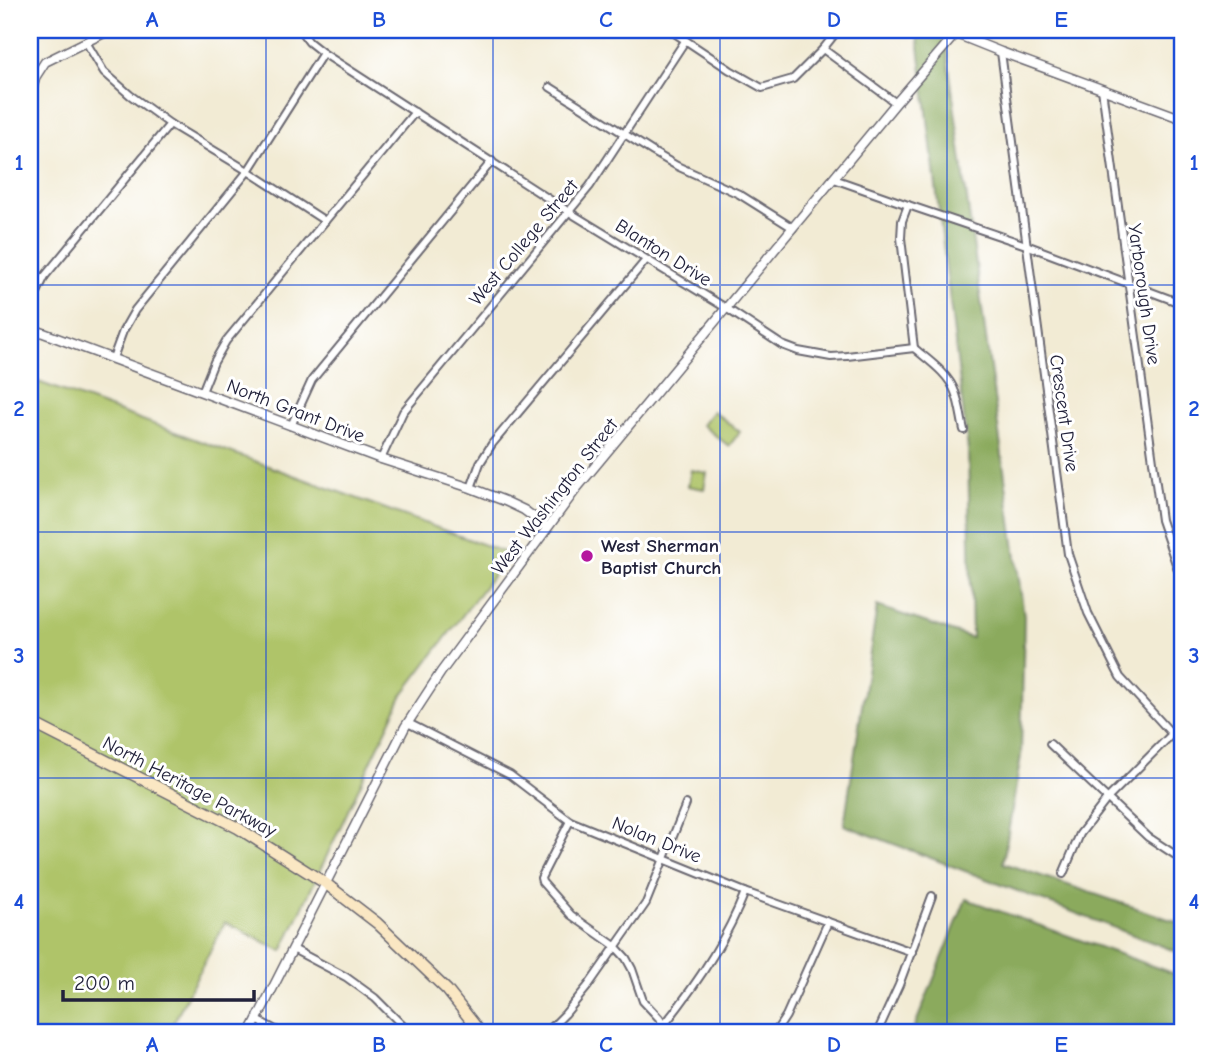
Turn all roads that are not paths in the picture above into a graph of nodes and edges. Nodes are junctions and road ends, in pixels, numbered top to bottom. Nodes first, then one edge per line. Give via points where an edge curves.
1 (110, 30) edge
2 (300, 30) edge
3 (670, 30) edge
4 (838, 30) edge
5 (958, 32) edge
6 (685, 41) junction
7 (86, 42) junction
8 (823, 49) junction
9 (1001, 52) junction
10 (323, 53) junction
11 (550, 87) dead end
12 (1102, 89) junction
13 (896, 103) junction
14 (415, 113) junction
15 (1183, 119) edge
16 (170, 124) junction
17 (625, 134) junction
18 (30, 145) edge
19 (492, 161) junction
20 (248, 171) junction
21 (835, 179) junction
22 (908, 205) junction
23 (569, 212) junction
24 (325, 221) junction
25 (793, 228) junction
26 (1026, 245) junction
27 (646, 260) junction
28 (1127, 282) junction
29 (1183, 304) edge
30 (30, 307) edge
31 (726, 308) junction
32 (30, 328) edge
33 (914, 348) junction
34 (113, 359) junction
35 (202, 391) junction
36 (291, 426) junction
37 (964, 430) dead end
38 (381, 459) junction
39 (471, 488) junction
40 (547, 527) junction
41 (1183, 584) edge
42 (30, 722) edge
43 (408, 723) junction
44 (1183, 723) edge
45 (1172, 734) junction
46 (1051, 744) dead end
47 (1183, 744) edge
48 (1107, 799) junction
49 (686, 804) dead end
50 (570, 821) junction
51 (664, 859) junction
52 (1183, 860) edge
53 (1063, 874) dead end
54 (325, 883) junction
55 (745, 892) junction
56 (932, 896) dead end
57 (828, 922) junction
58 (615, 946) junction
59 (293, 949) junction
60 (912, 952) junction
61 (257, 1020) junction
62 (664, 1025) junction
63 (250, 1033) edge
64 (281, 1033) edge
65 (410, 1033) edge
66 (481, 1033) edge
67 (546, 1033) edge
68 (669, 1033) edge
69 (775, 1033) edge
70 (877, 1033) edge

1 - 7 street
2 - 10 street, Blanton Drive
3 - 6 street
4 - 8 street
5 - 9 street
5 - 13 street, West Washington Street
6 - 8 street via 762,88 793,79
6 - 17 street, West College Street
7 - 16 street via 104,72
7 - 18 street via 45,62 36,76
8 - 13 street
9 - 12 street
9 - 26 street, Crescent Drive
10 - 14 street, Blanton Drive
10 - 20 street
11 - 17 street
12 - 15 street
12 - 28 street, Yarborough Drive
13 - 21 street, West Washington Street
14 - 19 street, Blanton Drive
14 - 24 street
16 - 20 street
16 - 30 street via 45,276
17 - 23 street, West College Street
17 - 25 street
19 - 23 street, Blanton Drive
19 - 36 street via 312,380
20 - 24 street
20 - 34 street via 135,310
21 - 22 street
21 - 25 street, West Washington Street
22 - 26 street
22 - 33 street via 901,238
23 - 27 street, Blanton Drive
23 - 38 street, West College Street via 403,412
24 - 35 street via 226,341
25 - 31 street, West Washington Street
26 - 28 street
26 - 45 street, Crescent Drive via 1068,554 1088,613 1120,677
27 - 31 street, Blanton Drive
27 - 39 street via 492,444
28 - 29 street
28 - 41 street, Yarborough Drive via 1161,520
31 - 33 street, Blanton Drive via 782,345 811,355
31 - 40 street, West Washington Street
32 - 34 street, North Grant Drive
33 - 37 street via 946,377 956,393
34 - 35 street, North Grant Drive
35 - 36 street, North Grant Drive
36 - 38 street, North Grant Drive
38 - 39 street, North Grant Drive
39 - 40 street, North Grant Drive via 524,510
40 - 43 street, West Washington Street
42 - 54 main road, North Heritage Parkway via 238,828
43 - 50 street, Nolan Drive via 510,775
43 - 54 street, West Washington Street
44 - 45 street
45 - 47 street, Crescent Drive
45 - 48 street
46 - 48 street
48 - 52 street via 1148,837
48 - 53 street via 1080,834
49 - 51 street
50 - 51 street, Nolan Drive
50 - 58 street via 542,882 571,915
51 - 55 street, Nolan Drive
51 - 58 street via 646,903
54 - 59 street, West Washington Street
54 - 66 main road, North Heritage Parkway via 377,923 447,990
55 - 57 street, Nolan Drive
55 - 62 street via 719,948
56 - 60 street
57 - 60 street, Nolan Drive
57 - 69 street
58 - 62 street via 632,969 643,1001
58 - 67 street
59 - 61 street, West Washington Street
59 - 65 street via 346,977
60 - 70 street
61 - 63 street, West Washington Street
61 - 64 street
62 - 68 street

